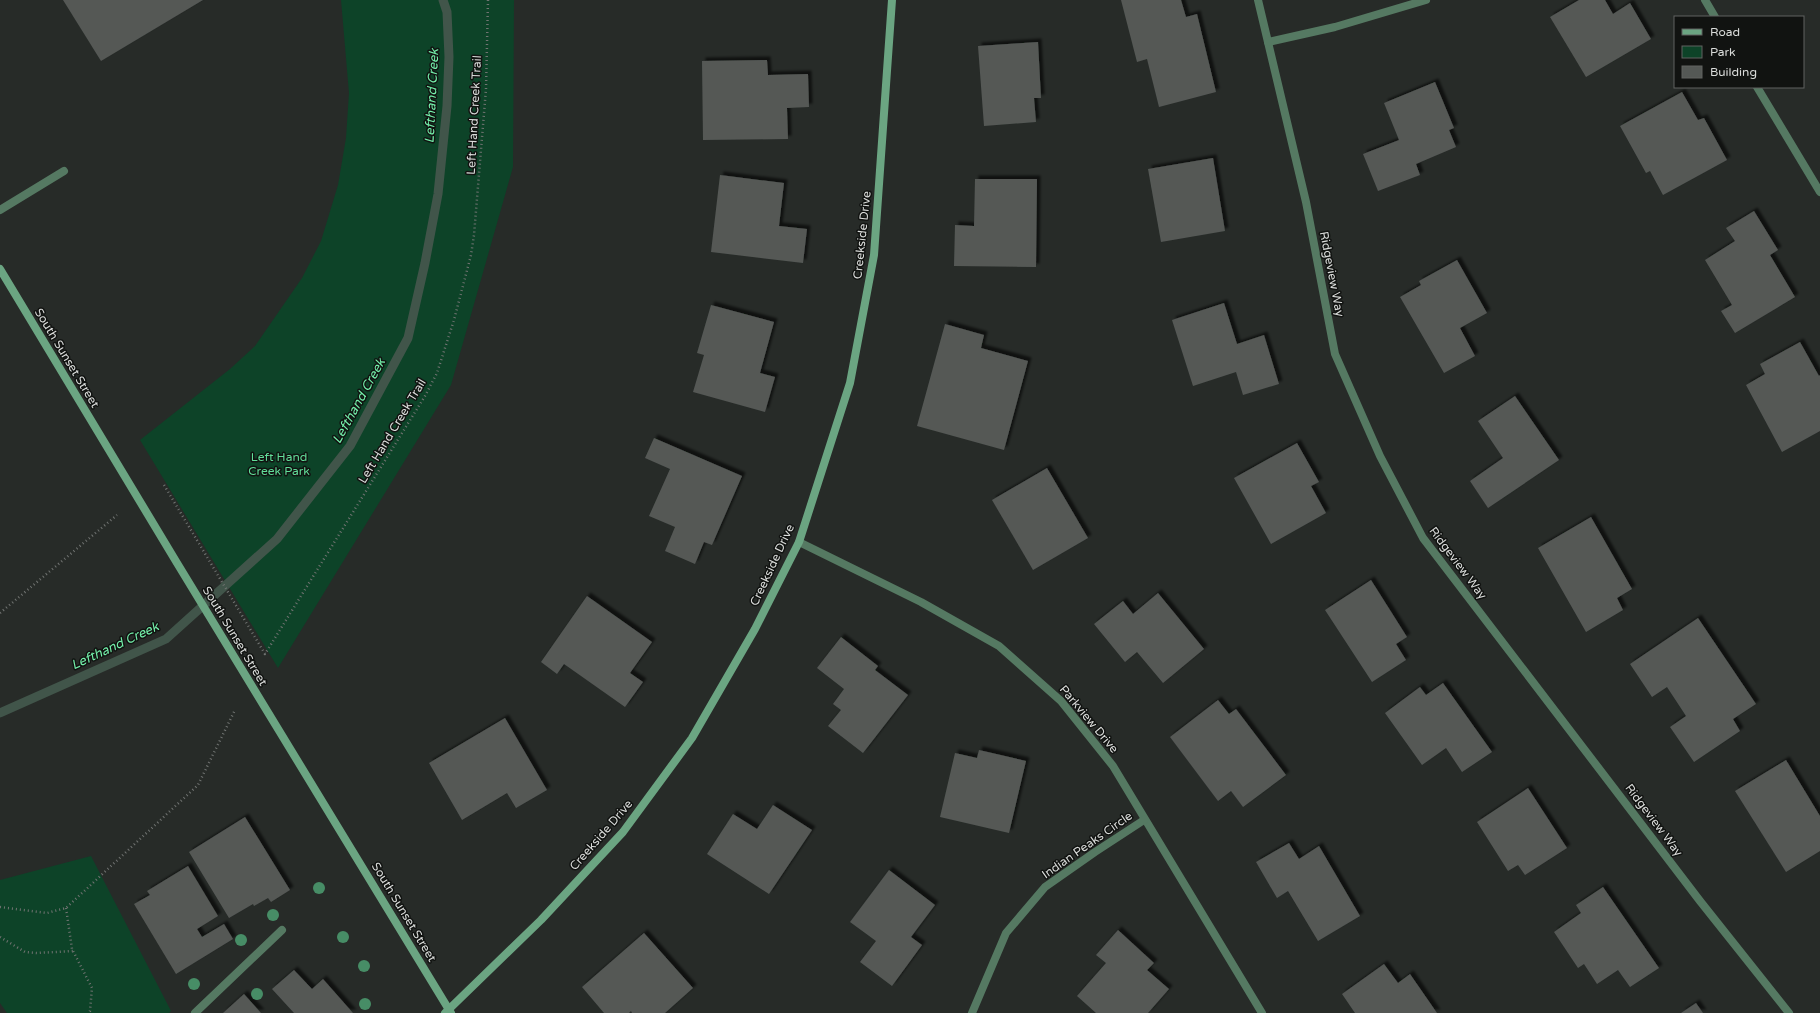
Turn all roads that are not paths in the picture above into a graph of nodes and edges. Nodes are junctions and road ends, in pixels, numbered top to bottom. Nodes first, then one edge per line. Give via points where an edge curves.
1 (892, 0) edge
2 (1258, 0) edge
3 (1426, 0) edge
4 (1705, 0) edge
5 (1714, 16) edge
6 (1268, 42) junction
7 (1758, 88) edge
8 (64, 171) dead end
9 (1820, 192) edge
10 (0, 210) edge
11 (0, 269) edge
12 (799, 542) junction
13 (1144, 820) junction
14 (282, 930) dead end
15 (448, 1012) edge
16 (195, 1013) edge
17 (972, 1013) edge
18 (1262, 1013) edge
19 (1789, 1013) edge

1 - 12 street, Creekside Drive via 874,255 850,383
2 - 6 street, Ridgeview Way
3 - 6 street via 1335,27
4 - 5 street
6 - 19 street, Ridgeview Way via 1306,202 1335,354 1380,456 1423,538 1700,901
7 - 9 street
8 - 10 street
11 - 15 street, South Sunset Street
12 - 13 street, Parkview Drive via 921,602 999,646 1061,701 1112,766
12 - 15 street, Creekside Drive via 755,629 692,738 623,832
13 - 17 street, Indian Peaks Circle via 1046,887 1006,933
13 - 18 street, Parkview Drive
14 - 16 street

